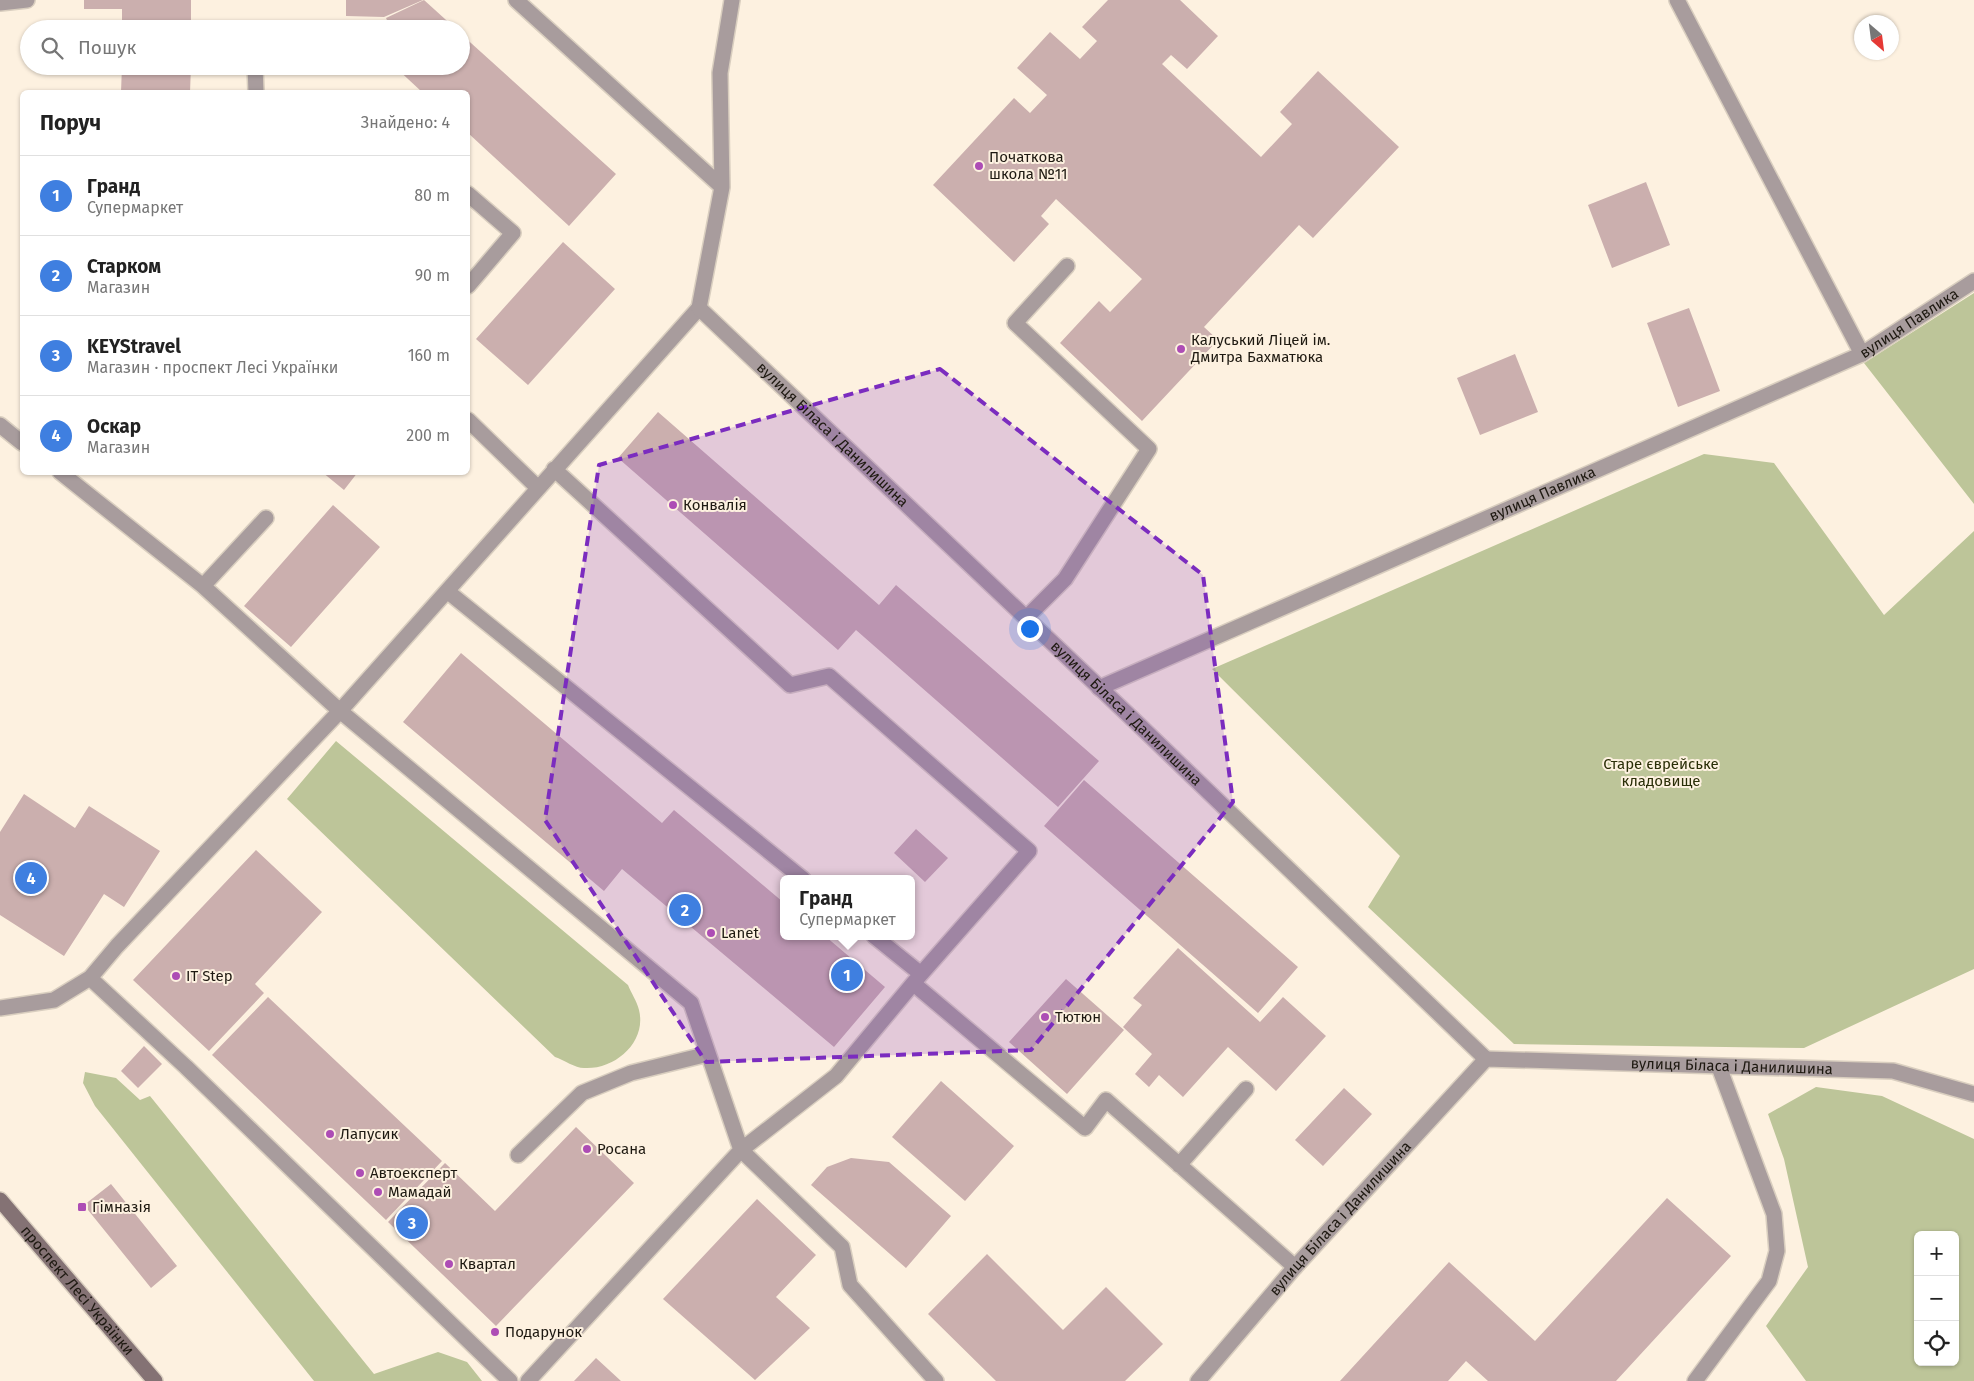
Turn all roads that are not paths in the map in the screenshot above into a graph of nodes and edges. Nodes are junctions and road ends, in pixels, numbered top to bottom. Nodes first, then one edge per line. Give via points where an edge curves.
1 (27, 0) edge
2 (516, 0) edge
3 (732, 0) edge
4 (1678, 0) edge
5 (0, 3) edge
6 (255, 75) edge
7 (256, 90) edge
8 (722, 187) junction
9 (470, 196) edge
10 (1067, 266) dead end
11 (1974, 280) edge
12 (470, 284) edge
13 (699, 308) junction
14 (1862, 354) junction
15 (470, 422) edge
16 (0, 425) edge
17 (20, 441) edge
18 (554, 469) junction
19 (64, 475) edge
20 (538, 488) junction
21 (266, 518) dead end
22 (204, 586) junction
23 (447, 591) junction
24 (1026, 618) junction
25 (1099, 688) junction
26 (340, 711) junction
27 (798, 875) edge
28 (878, 940) edge
29 (90, 978) junction
30 (917, 979) junction
31 (0, 1008) edge
32 (708, 1054) junction
33 (1486, 1059) junction
34 (1719, 1067) junction
35 (1246, 1089) dead end
36 (1974, 1094) edge
37 (741, 1150) junction
38 (518, 1155) dead end
39 (1179, 1164) junction
40 (0, 1200) edge
41 (1295, 1267) junction
42 (155, 1381) edge
43 (510, 1381) edge
44 (528, 1381) edge
45 (936, 1381) edge
46 (1198, 1381) edge
47 (1695, 1381) edge

1 - 5 street
2 - 8 street
3 - 8 street via 720,73
4 - 14 street
6 - 7 street
8 - 13 street
9 - 12 street via 513,233
10 - 24 street via 1015,322 1149,449 1065,578
11 - 14 street, вулиця Павлика
13 - 18 street
13 - 24 street, вулиця Біласа і Данилишина
14 - 25 street, вулиця Павлика
15 - 20 street
16 - 17 street
18 - 20 street
18 - 30 street via 790,685 829,676 1029,851
19 - 22 street
20 - 23 street
21 - 22 street
22 - 26 street
23 - 26 street
23 - 27 street
24 - 25 street, вулиця Біласа і Данилишина
25 - 33 street, вулиця Біласа і Данилишина
26 - 29 street
26 - 32 street via 691,1003
28 - 30 street
29 - 31 street via 54,1000
29 - 43 street
30 - 37 street via 836,1076
30 - 39 street via 1084,1128 1106,1100
32 - 37 street
32 - 38 street via 631,1072 582,1093
33 - 34 street, вулиця Біласа і Данилишина
33 - 41 street, вулиця Біласа і Данилишина
34 - 36 street, вулиця Біласа і Данилишина via 1893,1071
34 - 47 street via 1774,1214 1777,1250 1769,1281
35 - 39 street
37 - 44 street
37 - 45 street via 842,1247 850,1285
39 - 41 street
40 - 42 main road, проспект Лесі Українки
41 - 46 street, вулиця Біласа і Данилишина

